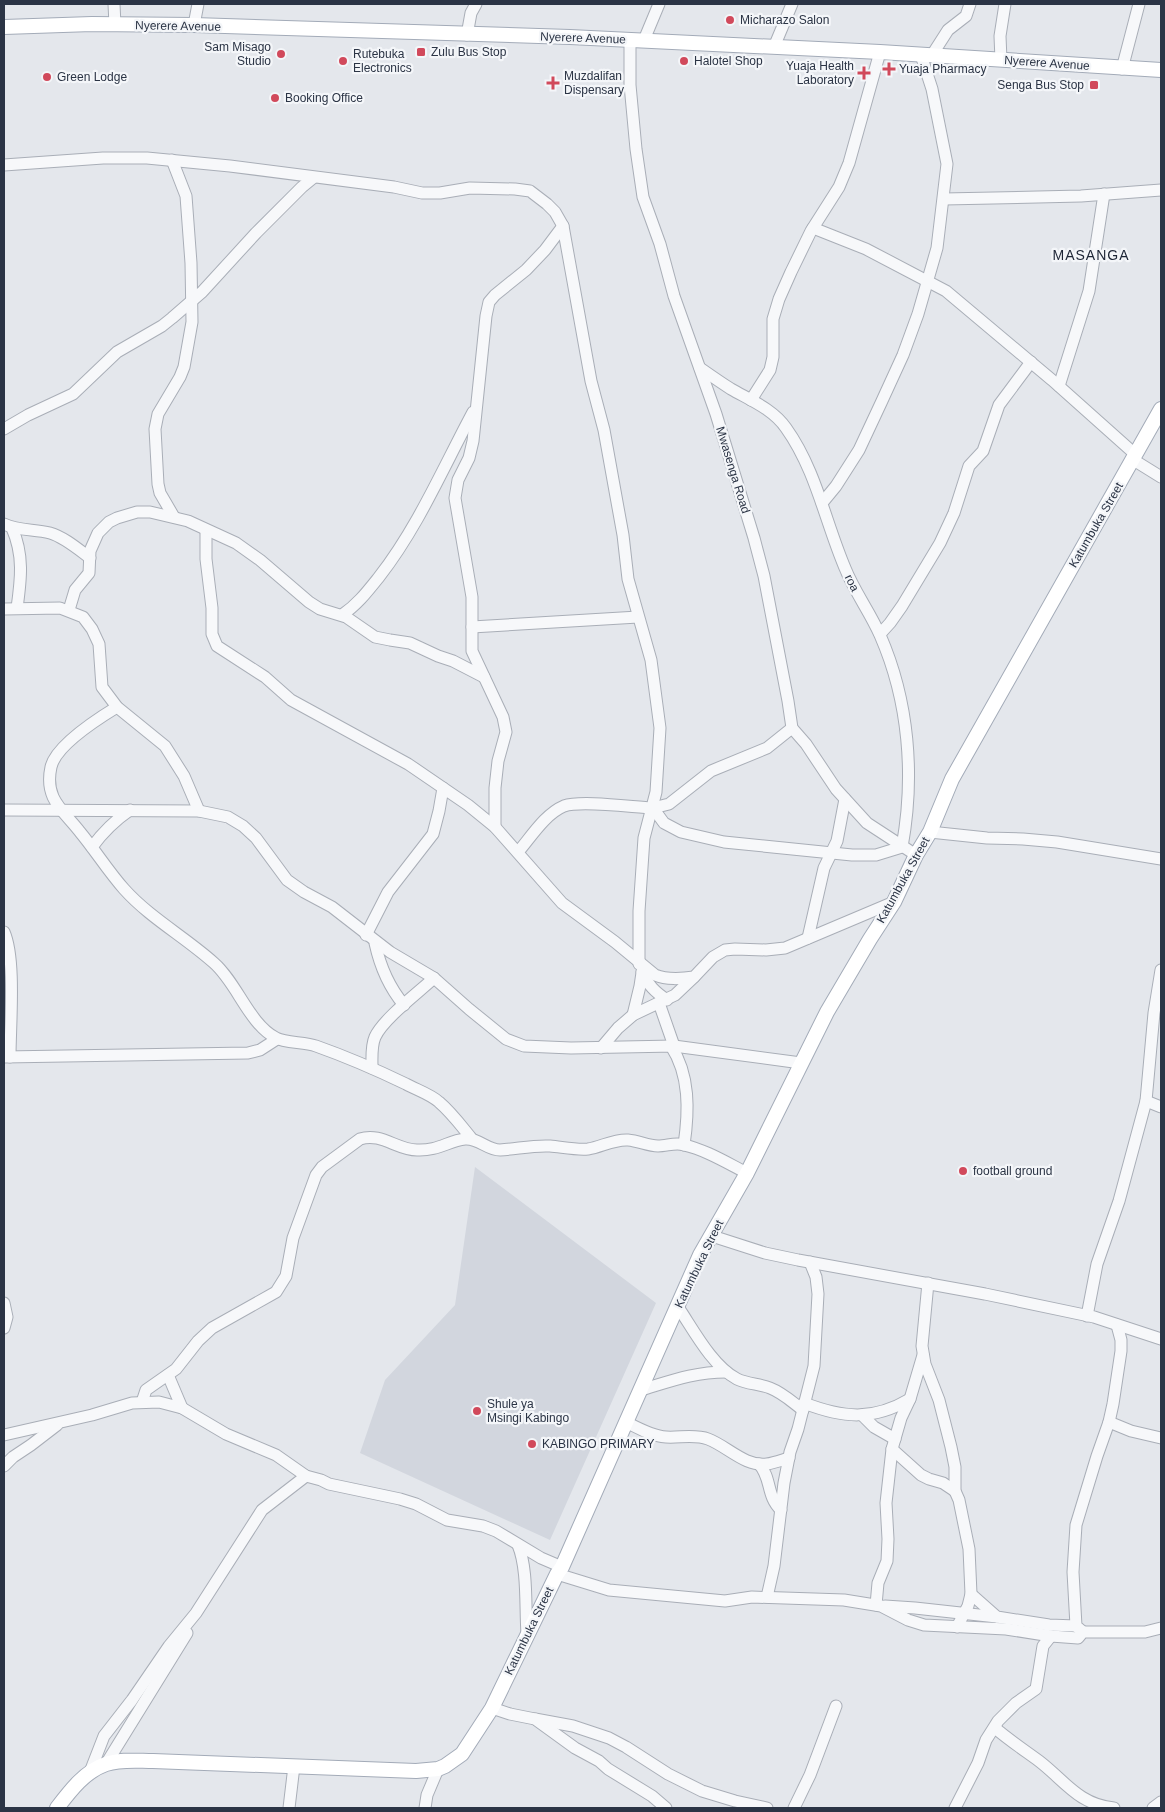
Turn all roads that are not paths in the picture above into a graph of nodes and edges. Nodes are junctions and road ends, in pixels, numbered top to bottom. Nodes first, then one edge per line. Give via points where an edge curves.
1 (114, 4) edge
2 (198, 4) edge
3 (476, 4) edge
4 (659, 4) edge
5 (792, 4) edge
6 (970, 4) edge
7 (1005, 4) edge
8 (1139, 4) edge
9 (115, 25) junction
10 (194, 25) junction
11 (4, 27) edge
12 (467, 35) junction
13 (637, 40) junction
14 (774, 47) junction
15 (880, 52) junction
16 (926, 55) junction
17 (1001, 60) junction
18 (1122, 69) junction
19 (1161, 70) edge
20 (172, 160) junction
21 (4, 165) edge
22 (313, 178) junction
23 (1161, 190) edge
24 (1104, 194) junction
25 (944, 199) junction
26 (563, 226) junction
27 (813, 228) junction
28 (928, 282) junction
29 (191, 302) junction
30 (1030, 362) junction
31 (700, 368) junction
32 (1058, 386) junction
33 (751, 400) junction
34 (475, 409) junction
35 (1161, 409) edge
36 (4, 429) edge
37 (1134, 457) junction
38 (1161, 478) edge
39 (822, 502) junction
40 (174, 517) junction
41 (8, 526) edge
42 (206, 530) junction
43 (90, 558) junction
44 (17, 608) junction
45 (4, 609) edge
46 (69, 610) junction
47 (342, 615) junction
48 (638, 617) junction
49 (472, 627) junction
50 (880, 634) junction
51 (484, 677) junction
52 (117, 707) junction
53 (792, 728) junction
54 (443, 788) junction
55 (845, 799) junction
56 (653, 808) junction
57 (4, 810) edge
58 (60, 810) junction
59 (130, 810) junction
60 (199, 811) junction
61 (495, 827) junction
62 (930, 832) junction
63 (92, 847) junction
64 (902, 847) junction
65 (518, 852) junction
66 (831, 853) junction
67 (916, 855) junction
68 (1161, 859) edge
69 (894, 902) junction
70 (4, 932) edge
71 (808, 938) junction
72 (371, 939) junction
73 (641, 967) junction
74 (1161, 970) edge
75 (694, 977) junction
76 (434, 978) junction
77 (663, 1001) junction
78 (404, 1005) junction
79 (633, 1015) junction
80 (277, 1039) junction
81 (672, 1046) junction
82 (601, 1048) junction
83 (7, 1057) edge
84 (801, 1062) junction
85 (372, 1068) junction
86 (1146, 1102) junction
87 (1161, 1107) edge
88 (472, 1139) junction
89 (684, 1145) junction
90 (747, 1172) junction
91 (712, 1236) junction
92 (810, 1262) junction
93 (928, 1283) junction
94 (4, 1303) edge
95 (678, 1307) junction
96 (1087, 1316) junction
97 (1117, 1325) junction
98 (4, 1328) edge
99 (1161, 1339) edge
100 (923, 1354) junction
101 (726, 1372) junction
102 (168, 1375) junction
103 (641, 1390) junction
104 (910, 1399) junction
105 (142, 1402) junction
106 (803, 1406) junction
107 (182, 1408) junction
108 (862, 1415) junction
109 (626, 1422) junction
110 (1110, 1422) junction
111 (59, 1423) junction
112 (4, 1435) edge
113 (1161, 1438) edge
114 (894, 1444) junction
115 (789, 1458) junction
116 (759, 1464) junction
117 (4, 1466) edge
118 (306, 1476) junction
119 (955, 1491) junction
120 (781, 1510) junction
121 (518, 1545) junction
122 (560, 1571) junction
123 (970, 1594) junction
124 (767, 1597) junction
125 (878, 1605) junction
126 (964, 1614) junction
127 (997, 1617) junction
128 (957, 1627) junction
129 (1161, 1628) edge
130 (1079, 1629) junction
131 (527, 1634) junction
132 (1051, 1636) junction
133 (836, 1706) dead end
134 (492, 1708) junction
135 (535, 1719) junction
136 (995, 1728) junction
137 (106, 1764) junction
138 (294, 1766) junction
139 (438, 1769) junction
140 (90, 1772) junction
141 (1161, 1802) edge
142 (57, 1808) edge
143 (289, 1808) edge
144 (425, 1808) edge
145 (666, 1808) edge
146 (767, 1808) edge
147 (794, 1808) edge
148 (956, 1808) edge
149 (1114, 1808) edge
150 (1153, 1808) edge

1 - 9 street
2 - 10 street
3 - 12 street
4 - 13 street
5 - 14 street
6 - 16 street via 966,16 948,30
7 - 17 street via 1000,36
8 - 18 street
9 - 10 main road, Nyerere Avenue
9 - 11 main road, Nyerere Avenue
10 - 12 main road, Nyerere Avenue
12 - 13 main road, Nyerere Avenue
13 - 14 main road, Nyerere Avenue
13 - 31 street, Mwasenga Road via 630,85 643,197
14 - 15 main road, Nyerere Avenue
15 - 16 main road, Nyerere Avenue
15 - 27 street via 849,163 839,187
16 - 17 main road, Nyerere Avenue
16 - 25 street via 948,164
17 - 18 main road, Nyerere Avenue
18 - 19 main road, Nyerere Avenue
20 - 21 street via 103,158
20 - 22 street
20 - 29 street via 186,196
22 - 26 street via 422,193 486,187 530,192 555,212
22 - 29 street
23 - 24 street
24 - 25 street
24 - 32 street via 1089,291
25 - 28 street via 938,248
26 - 34 street via 545,250 490,302
26 - 48 street via 591,381 619,510 628,579
27 - 28 street via 866,248
27 - 33 street via 779,299 773,319 770,370
28 - 30 street via 952,296
28 - 39 street via 903,355 859,450
29 - 36 street via 162,326 117,352 73,394
29 - 40 street via 192,322 186,360 158,414 155,429 160,494
30 - 32 street
30 - 50 street via 999,405 983,451 969,466 954,513 940,543 902,606
31 - 33 street, roa
31 - 53 street, Mwasenga Road via 764,576
32 - 37 street
33 - 39 street, roa via 786,427 804,456
34 - 47 street via 393,559 362,599
34 - 49 street via 473,441 458,480 455,498 472,597
35 - 37 main road, Katumbuka Street
37 - 38 street
37 - 62 main road, Katumbuka Street via 952,779
39 - 50 street, roa via 845,568
40 - 42 street
40 - 43 street via 137,512 117,518 98,533
41 - 43 street via 52,534
41 - 44 street via 21,556
42 - 47 street via 245,548 320,609
42 - 54 street via 212,634 217,646 265,677 291,700 408,764
43 - 46 street via 88,575 75,590
44 - 45 street
44 - 46 street
46 - 52 street via 83,616 96,638 100,650 102,687
47 - 51 street via 375,637 410,642
48 - 49 street
48 - 56 street via 648,643 660,728
49 - 51 street via 472,650
50 - 64 street, roa via 895,677 910,765
51 - 61 street via 503,717 506,732 498,761
52 - 58 street via 74,737 55,758 50,780
52 - 60 street via 165,746 180,769
53 - 55 street
53 - 56 street via 767,748 711,771 669,804
54 - 61 street
54 - 72 street via 433,834 388,892
55 - 64 street via 867,823
55 - 66 street via 837,841
56 - 65 street via 578,803 564,806 550,816
56 - 66 street via 664,823 681,832 724,842
56 - 73 street via 644,838 639,912
57 - 58 street
58 - 59 street
58 - 63 street
59 - 60 street
59 - 63 street via 103,832
60 - 72 street via 228,817 243,826 287,880 332,907
61 - 65 street
62 - 67 main road, Katumbuka Street
62 - 68 street via 1057,842
63 - 80 street via 124,889 156,919 221,968 262,1026
64 - 66 street via 876,855
64 - 67 street
65 - 73 street via 562,902 615,942
66 - 71 street via 824,868
67 - 69 main road, Katumbuka Street
69 - 71 street
69 - 84 main road, Katumbuka Street
70 - 83 street via 11,972
71 - 75 street via 786,948 724,950
72 - 76 street
72 - 78 street via 387,981
73 - 75 street via 663,978
73 - 77 street via 646,982
73 - 79 street
74 - 86 street
75 - 77 street via 675,995
76 - 78 street
76 - 82 street via 468,1010 513,1043
77 - 79 street
77 - 81 street
78 - 85 street via 375,1037
79 - 82 street
80 - 83 street via 260,1050 248,1053
80 - 85 street via 311,1044
81 - 82 street
81 - 84 street
81 - 89 street via 685,1078
84 - 90 main road, Katumbuka Street
85 - 88 street via 432,1097 448,1110
86 - 87 street
86 - 96 street via 1119,1201 1097,1264
88 - 89 street via 498,1150 548,1146 590,1149 627,1140 652,1145
88 - 102 street via 436,1149 417,1150 364,1137 322,1167 292,1238 286,1276 276,1292 212,1328
89 - 90 street
90 - 91 main road, Katumbuka Street
91 - 92 street via 764,1253
91 - 95 main road, Katumbuka Street via 700,1255
92 - 93 street
92 - 106 street via 816,1277 818,1317 814,1366
93 - 96 street
93 - 100 street
94 - 98 street via 7,1317
95 - 101 street
95 - 103 main road, Katumbuka Street
96 - 97 street
97 - 99 street
97 - 110 street via 1121,1351
100 - 104 street
100 - 119 street via 951,1447
101 - 103 street via 680,1377
101 - 106 street via 738,1380 769,1388
102 - 105 street via 146,1390
102 - 107 street
103 - 109 main road, Katumbuka Street
104 - 108 street via 883,1413
104 - 114 street
105 - 107 street
105 - 111 street
106 - 108 street
106 - 115 street
107 - 118 street via 226,1434 276,1456
108 - 114 street
109 - 116 street via 663,1437 707,1438
109 - 122 main road, Katumbuka Street
110 - 113 street
110 - 130 street via 1076,1525 1073,1572
111 - 112 street
111 - 117 street
114 - 119 street via 921,1475
114 - 125 street via 886,1503 887,1561 878,1583
115 - 116 street
115 - 120 street
116 - 120 street via 766,1475 770,1496
118 - 121 street via 408,1501 447,1520 496,1531
118 - 137 street via 262,1512
118 - 140 street via 262,1510 196,1613 104,1736
119 - 123 street via 960,1500 969,1549
120 - 124 street
121 - 122 street
121 - 131 street via 524,1568
122 - 124 street via 609,1590 725,1601
122 - 131 main road, Katumbuka Street
123 - 126 street
123 - 127 street
124 - 125 street via 844,1600
125 - 126 street
125 - 128 street via 924,1625
126 - 127 street
126 - 128 street
127 - 130 street
128 - 132 street via 1006,1629
129 - 130 street via 1145,1632
130 - 132 street via 1078,1638
131 - 134 main road, Katumbuka Street
132 - 136 street via 1043,1646 1036,1689 1016,1703
133 - 147 street
134 - 135 street
134 - 139 main road, Katumbuka Street via 462,1754
135 - 145 street
135 - 146 street via 573,1726 609,1738 702,1791
136 - 148 street via 986,1740
136 - 149 street via 1076,1795
137 - 138 main road, Katumbuka Street via 153,1761
137 - 140 main road, Katumbuka Street
138 - 139 main road, Katumbuka Street via 389,1771
138 - 143 street
139 - 144 street
140 - 142 main road, Katumbuka Street
141 - 150 street

